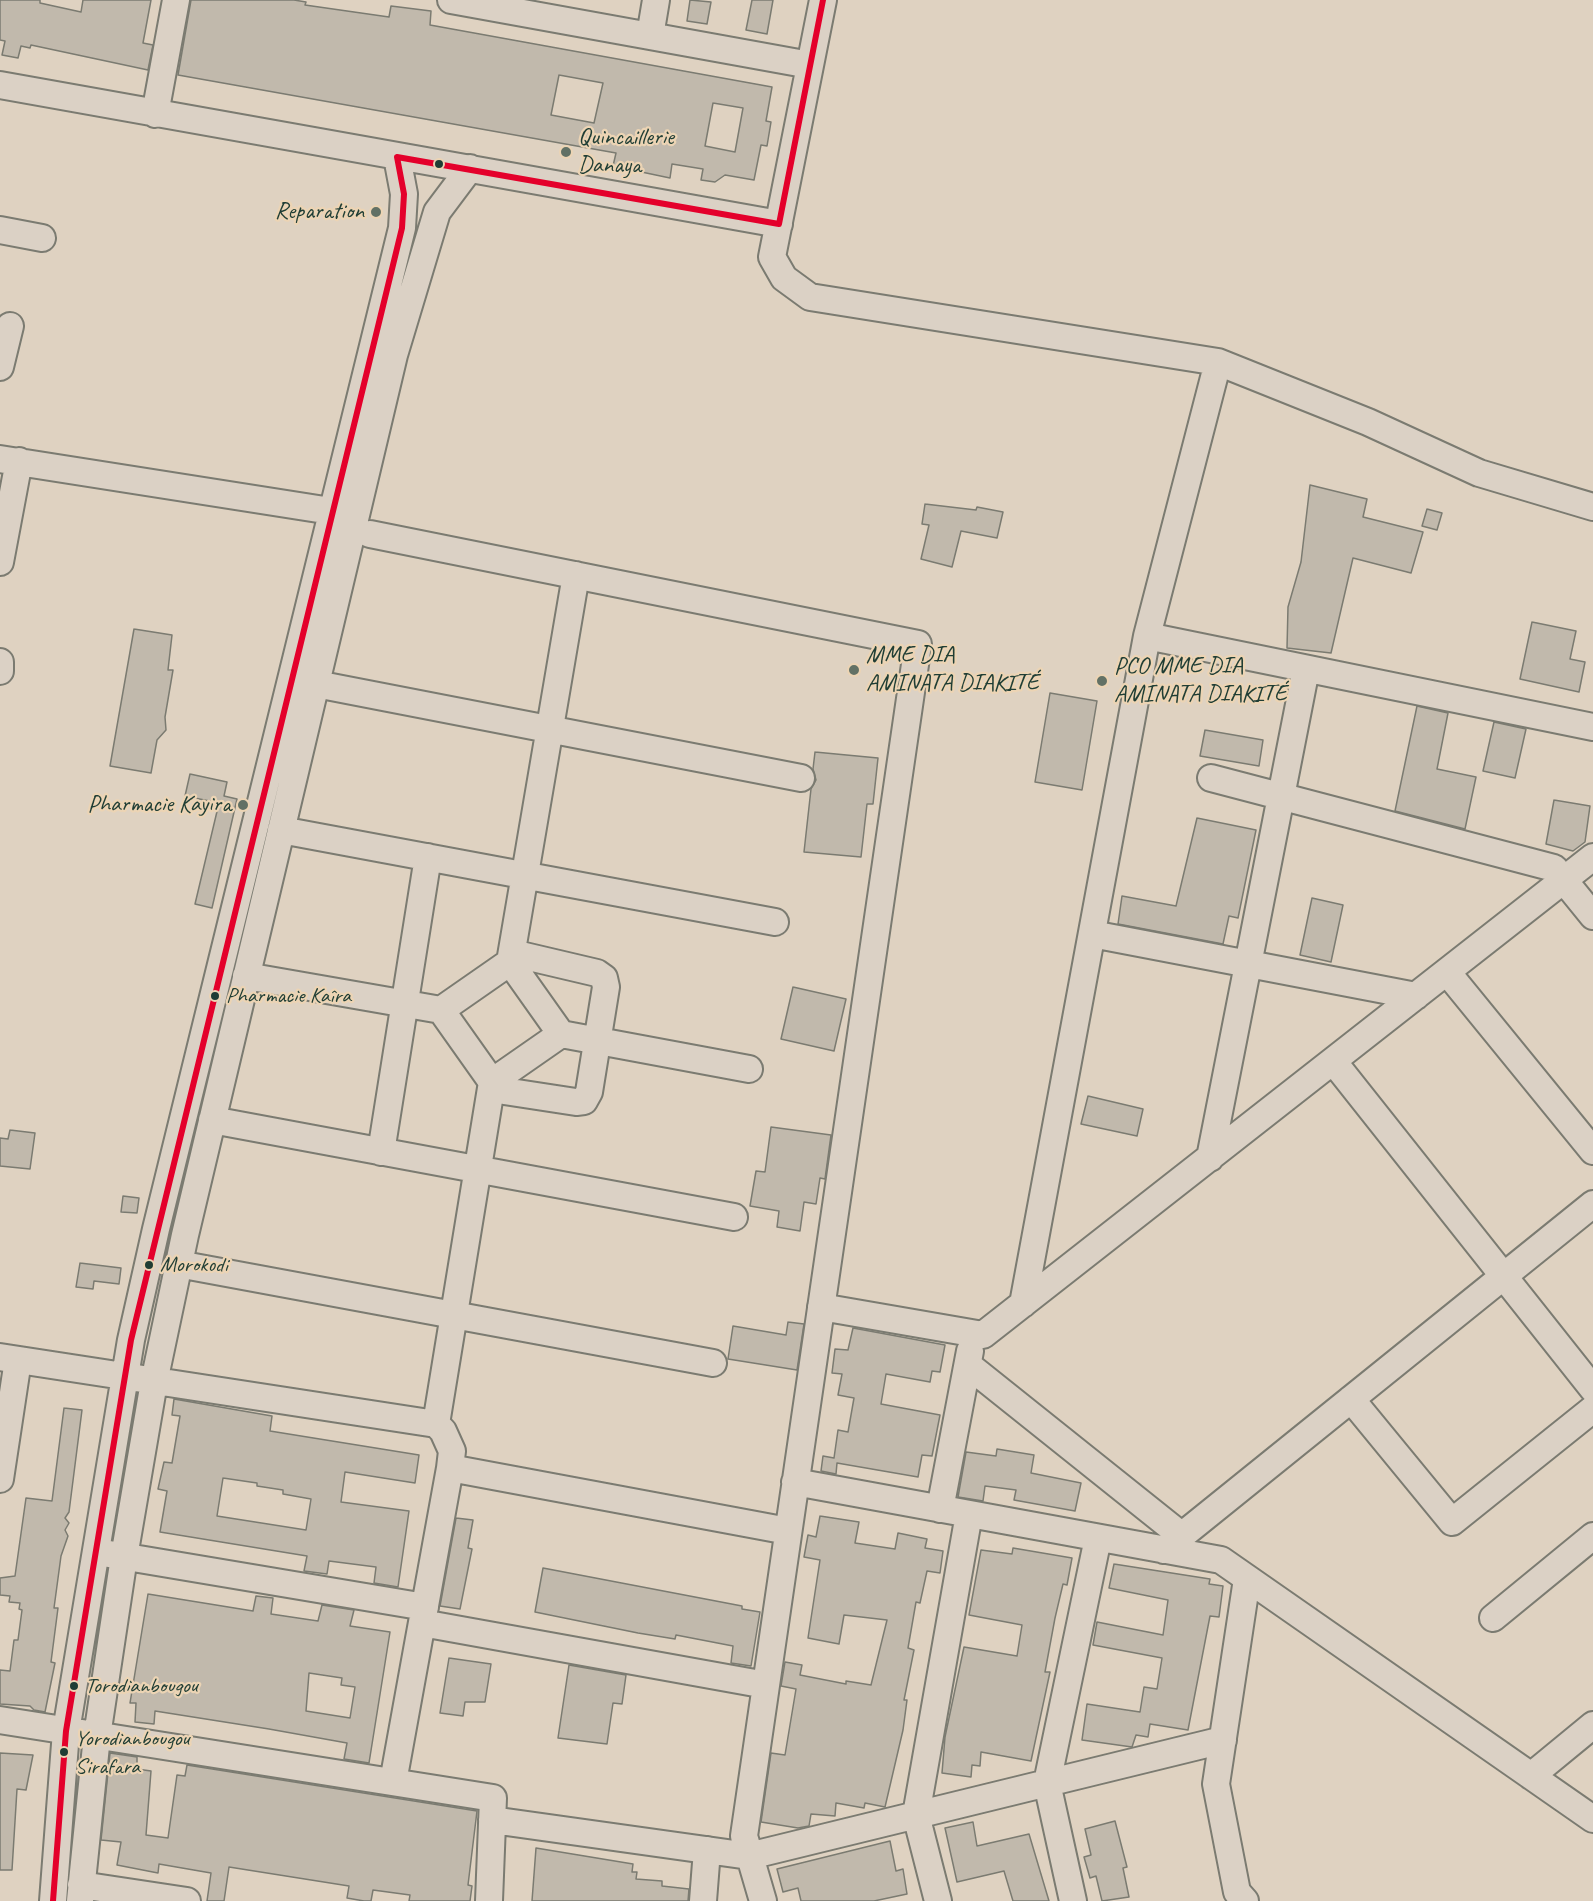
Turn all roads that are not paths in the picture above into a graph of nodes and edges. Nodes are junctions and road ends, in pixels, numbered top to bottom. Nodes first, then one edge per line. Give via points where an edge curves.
1 (176, 0) edge
2 (451, 0) edge
3 (656, 0) edge
4 (823, 0) edge
5 (505, 5) edge
6 (650, 36) junction
7 (810, 65) junction
8 (0, 85) edge
9 (155, 114) junction
10 (397, 157) junction
11 (470, 168) junction
12 (779, 224) junction
13 (0, 230) edge
14 (42, 238) dead end
15 (10, 326) dead end
16 (1218, 362) junction
17 (0, 367) edge
18 (9, 460) edge
19 (1593, 507) edge
20 (331, 511) junction
21 (370, 534) dead end
22 (0, 562) edge
23 (576, 575) junction
24 (1147, 636) junction
25 (0, 662) edge
26 (1306, 669) junction
27 (0, 671) edge
28 (316, 684) junction
29 (1593, 726) edge
30 (549, 729) junction
31 (801, 778) dead end
32 (1211, 778) dead end
33 (1281, 796) junction
34 (281, 830) junction
35 (428, 857) junction
36 (1593, 857) edge
37 (525, 875) junction
38 (1564, 880) junction
39 (1593, 916) edge
40 (775, 922) dead end
41 (1092, 934) junction
42 (511, 957) junction
43 (1248, 964) junction
44 (1447, 972) junction
45 (246, 976) junction
46 (1416, 996) junction
47 (405, 1004) junction
48 (441, 1010) junction
49 (561, 1034) junction
50 (597, 1041) junction
51 (1334, 1061) junction
52 (749, 1069) dead end
53 (492, 1086) junction
54 (212, 1120) junction
55 (1593, 1151) edge
56 (381, 1152) junction
57 (1210, 1158) junction
58 (478, 1170) junction
59 (1593, 1204) edge
60 (734, 1217) dead end
61 (178, 1263) junction
62 (1504, 1276) junction
63 (1023, 1304) junction
64 (821, 1307) junction
65 (454, 1315) junction
66 (974, 1334) junction
67 (9, 1359) edge
68 (713, 1364) dead end
69 (968, 1365) junction
70 (124, 1377) junction
71 (154, 1382) junction
72 (1593, 1389) edge
73 (1351, 1399) junction
74 (1593, 1408) edge
75 (436, 1424) junction
76 (450, 1468) junction
77 (0, 1479) edge
78 (795, 1482) junction
79 (940, 1509) junction
80 (969, 1514) junction
81 (788, 1531) junction
82 (1593, 1536) edge
83 (1098, 1538) junction
84 (1173, 1543) junction
85 (94, 1552) junction
86 (124, 1557) junction
87 (1247, 1579) junction
88 (424, 1615) junction
89 (1493, 1618) dead end
90 (766, 1685) junction
91 (0, 1720) edge
92 (1593, 1725) edge
93 (66, 1731) junction
94 (97, 1736) junction
95 (1223, 1740) junction
96 (1531, 1776) junction
97 (393, 1782) junction
98 (1047, 1783) junction
99 (916, 1815) junction
100 (1593, 1819) edge
101 (492, 1820) junction
102 (707, 1850) junction
103 (749, 1856) junction
104 (81, 1893) edge
105 (53, 1901) edge
106 (187, 1901) edge
107 (489, 1901) edge
108 (704, 1901) edge
109 (763, 1901) edge
110 (938, 1901) edge
111 (1073, 1901) edge
112 (1245, 1901) edge

1 - 9 street
2 - 5 street
3 - 6 street
4 - 7 street
5 - 6 street
6 - 7 street
7 - 12 street
8 - 9 street
9 - 10 street
10 - 11 street
10 - 20 street via 404,194 402,228
11 - 12 street
11 - 28 street via 437,212 394,355
12 - 16 street via 772,257 784,278 810,297
13 - 14 street
15 - 17 street
16 - 19 street via 1479,472
16 - 24 street
18 - 20 street
18 - 22 street
20 - 70 street via 156,1229
21 - 23 street
23 - 30 street
23 - 64 street via 918,644
24 - 26 street
24 - 41 street
25 - 27 street
26 - 29 street
26 - 33 street
28 - 30 street
28 - 34 street
30 - 31 street
30 - 37 street
32 - 33 street
33 - 38 street via 1554,868
33 - 43 street
34 - 35 street
34 - 45 street
35 - 37 street
35 - 47 street
36 - 38 street
37 - 40 street
37 - 42 street
38 - 39 street
38 - 44 street
41 - 43 street
41 - 63 street
42 - 48 street
42 - 49 street
42 - 50 street via 602,975 606,987
43 - 46 street
43 - 57 street
44 - 46 street
44 - 55 street
45 - 47 street
45 - 54 street
46 - 51 street
47 - 48 street
47 - 56 street
48 - 53 street
49 - 50 street
49 - 53 street
50 - 52 street
50 - 53 street via 584,1101
51 - 57 street
51 - 62 street
53 - 58 street
54 - 56 street
54 - 61 street
56 - 58 street
57 - 63 street
58 - 60 street
58 - 65 street
59 - 62 street
61 - 65 street
61 - 71 street
62 - 72 street
62 - 73 street
63 - 66 street via 983,1335
64 - 66 street
64 - 78 street
65 - 68 street
65 - 75 street
66 - 69 street
67 - 70 street
67 - 77 street
69 - 79 street
69 - 84 street
70 - 71 street
70 - 85 street
71 - 75 street
71 - 86 street
73 - 74 street via 1452,1522
73 - 84 street
75 - 76 street via 452,1451
76 - 81 street
76 - 88 street
78 - 79 street
78 - 81 street
79 - 80 street
80 - 83 street
80 - 99 street
81 - 90 street
82 - 89 street
83 - 84 street
83 - 98 street
84 - 87 street via 1221,1560
85 - 86 street
85 - 93 street
86 - 88 street
86 - 94 street
87 - 95 street
87 - 96 street
88 - 90 street
88 - 97 street
90 - 103 street via 744,1836
91 - 93 street
92 - 96 street
93 - 94 street
93 - 105 street
94 - 97 street
94 - 104 street
95 - 98 street
95 - 112 street via 1216,1784 1237,1892
96 - 100 street
97 - 101 street via 493,1798
98 - 99 street
98 - 111 street
99 - 103 street
99 - 110 street
101 - 102 street
101 - 107 street
102 - 103 street
102 - 108 street
103 - 109 street
104 - 106 street

